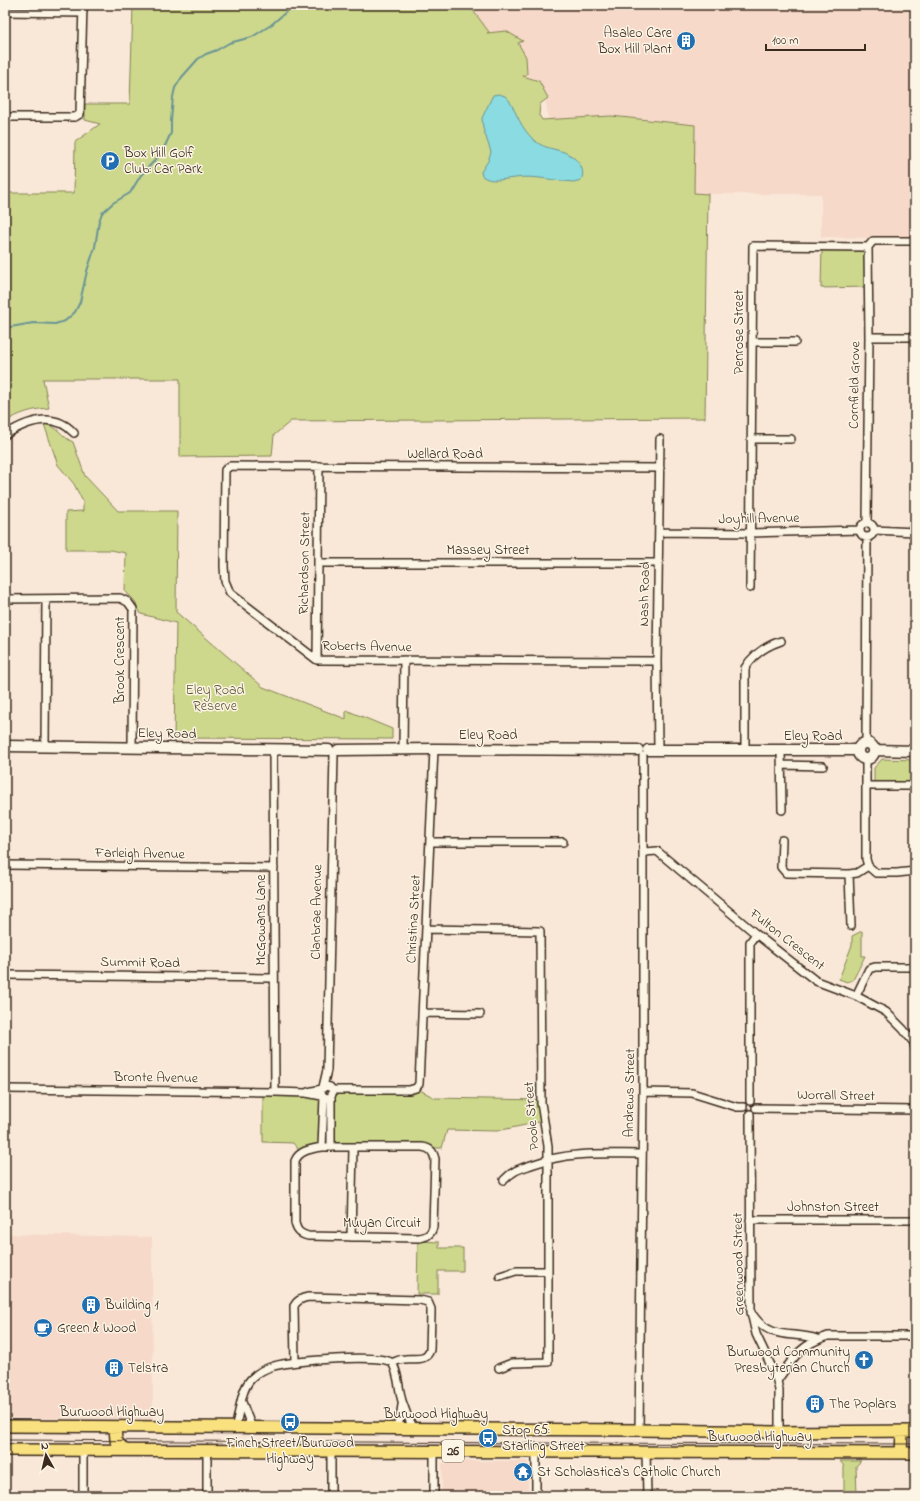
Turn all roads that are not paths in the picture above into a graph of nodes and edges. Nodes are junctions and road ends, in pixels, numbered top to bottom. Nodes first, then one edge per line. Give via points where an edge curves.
1 (83, 5) edge
2 (5, 12) edge
3 (83, 13) junction
4 (5, 117) edge
5 (915, 241) edge
6 (868, 247) junction
7 (868, 336) junction
8 (915, 337) edge
9 (752, 342) junction
10 (795, 342) dead end
11 (74, 433) dead end
12 (5, 435) edge
13 (791, 438) dead end
14 (660, 439) dead end
15 (751, 439) junction
16 (230, 466) joint
17 (319, 466) junction
18 (660, 468) junction
19 (867, 523) junction
20 (860, 530) junction
21 (874, 530) junction
22 (659, 532) junction
23 (915, 532) edge
24 (750, 533) junction
25 (867, 538) junction
26 (318, 563) junction
27 (659, 563) junction
28 (750, 588) dead end
29 (5, 599) edge
30 (46, 599) junction
31 (781, 641) dead end
32 (317, 660) junction
33 (404, 660) junction
34 (657, 661) junction
35 (866, 743) junction
36 (5, 746) edge
37 (45, 746) junction
38 (132, 747) junction
39 (273, 749) junction
40 (403, 749) junction
41 (434, 749) junction
42 (745, 750) junction
43 (781, 750) junction
44 (858, 750) junction
45 (874, 750) junction
46 (334, 751) junction
47 (915, 751) edge
48 (647, 752) junction
49 (866, 759) junction
50 (782, 765) junction
51 (823, 766) dead end
52 (866, 786) junction
53 (915, 786) edge
54 (782, 810) dead end
55 (782, 840) dead end
56 (430, 842) junction
57 (563, 842) dead end
58 (644, 852) junction
59 (5, 865) edge
60 (868, 866) junction
61 (274, 868) junction
62 (915, 871) edge
63 (849, 874) junction
64 (850, 926) dead end
65 (426, 929) junction
66 (756, 934) junction
67 (915, 966) edge
68 (5, 975) edge
69 (274, 978) junction
70 (856, 996) junction
71 (422, 1013) junction
72 (480, 1014) dead end
73 (915, 1048) edge
74 (416, 1088) joint
75 (5, 1089) edge
76 (275, 1092) junction
77 (643, 1092) junction
78 (327, 1093) junction
79 (750, 1101) junction
80 (743, 1107) junction
81 (756, 1108) junction
82 (915, 1110) edge
83 (750, 1114) junction
84 (322, 1147) junction
85 (331, 1147) junction
86 (353, 1148) junction
87 (642, 1154) junction
88 (548, 1159) junction
89 (504, 1180) dead end
90 (750, 1220) junction
91 (915, 1220) edge
92 (350, 1237) junction
93 (547, 1272) junction
94 (500, 1276) dead end
95 (751, 1312) junction
96 (915, 1336) edge
97 (817, 1339) junction
98 (295, 1362) junction
99 (392, 1363) junction
100 (499, 1368) dead end
101 (777, 1381) junction
102 (402, 1400) junction
103 (242, 1402) junction
104 (5, 1426) edge
105 (115, 1427) junction
106 (234, 1428) junction
107 (252, 1428) junction
108 (396, 1428) junction
109 (414, 1429) junction
110 (639, 1430) junction
111 (915, 1431) edge
112 (779, 1432) junction
113 (902, 1432) junction
114 (5, 1450) edge
115 (83, 1450) junction
116 (124, 1450) junction
117 (207, 1450) junction
118 (331, 1450) junction
119 (434, 1451) junction
120 (536, 1451) junction
121 (646, 1452) junction
122 (901, 1452) junction
123 (915, 1453) edge
124 (83, 1496) edge
125 (207, 1496) edge
126 (331, 1496) edge
127 (434, 1496) edge
128 (536, 1496) edge
129 (647, 1496) edge

1 - 3 street
2 - 3 street
3 - 4 street via 80,114
5 - 6 street via 873,241
6 - 7 street, Cornfield Grove
6 - 9 street, Penrose Street via 753,246
7 - 8 street
7 - 19 street, Cornfield Grove
9 - 10 street
9 - 15 street, Penrose Street
11 - 12 street via 67,424 38,420 24,424
13 - 15 street
14 - 18 street, Nash Road
15 - 24 street, Penrose Street
16 - 17 street, Wellard Road
16 - 32 street, Roberts Avenue via 225,470 224,566 225,581 230,593
17 - 18 street, Wellard Road
17 - 26 street, Richardson Street
18 - 22 street, Nash Road
19 - 20 street via 861,526
19 - 21 street via 872,525
20 - 24 street, Joyhill Avenue
20 - 25 street via 862,536
21 - 23 street
21 - 25 street via 872,536
22 - 24 street, Joyhill Avenue
22 - 27 street, Nash Road
24 - 28 street, Penrose Street
25 - 35 street
26 - 27 street, Massey Street
26 - 32 street, Richardson Street
27 - 34 street, Nash Road
29 - 30 street, Brook Crescent
30 - 37 street
30 - 38 street, Brook Crescent via 120,598 128,602 133,609
31 - 42 street via 751,658 745,668
32 - 33 street, Roberts Avenue
33 - 34 street, Roberts Avenue
33 - 40 street
34 - 48 street, Nash Road
35 - 44 main road via 861,744
35 - 45 main road
36 - 37 main road, Eley Road
37 - 38 main road, Eley Road
38 - 39 main road, Eley Road
39 - 46 main road, Eley Road
39 - 61 street, McGowans Lane
40 - 41 main road, Eley Road
40 - 46 main road, Eley Road
41 - 48 main road, Eley Road
41 - 56 street, Christina Street
42 - 43 main road, Eley Road
42 - 48 main road, Eley Road
43 - 44 main road, Eley Road
43 - 50 street
44 - 49 main road via 861,757
45 - 47 main road
45 - 49 main road via 872,756
46 - 78 street, Clanbrae Avenue
48 - 58 street, Andrews Street
49 - 52 street
50 - 51 street
50 - 54 street
52 - 53 street
52 - 60 street
55 - 63 street via 781,867 786,873
56 - 57 street
56 - 65 street, Christina Street
58 - 66 street, Fulton Crescent via 657,851
58 - 77 street, Andrews Street
59 - 61 street, Farleigh Avenue
60 - 62 street via 876,873
60 - 63 street via 857,873
61 - 69 street, McGowans Lane
63 - 64 street
65 - 71 street, Christina Street
65 - 88 street, Poole Street via 540,930 541,1103
66 - 70 street, Fulton Crescent via 816,981
66 - 79 street via 750,942
67 - 70 street via 869,969
68 - 69 street, Summit Road
69 - 76 street, McGowans Lane
70 - 73 street, Fulton Crescent via 886,1012 903,1029
71 - 72 street
71 - 74 street, Christina Street via 419,1084
74 - 78 street, Bronte Avenue
75 - 76 street, Bronte Avenue
76 - 78 street, Bronte Avenue
77 - 80 street via 692,1092
77 - 87 street, Andrews Street
78 - 84 street
78 - 85 street
79 - 80 street
79 - 81 street
80 - 83 street via 744,1112
81 - 82 street, Worrall Street
81 - 83 street
83 - 90 street, Greenwood Street
84 - 85 street, Muyan Circuit
84 - 92 street, Muyan Circuit via 301,1153 295,1161 296,1227 302,1235
85 - 86 street, Muyan Circuit
86 - 92 street
86 - 92 street, Muyan Circuit via 430,1149 435,1159 433,1227 430,1234 423,1238
87 - 88 street via 581,1154
87 - 110 street, Andrews Street
88 - 89 street via 513,1171
88 - 93 street, Poole Street
90 - 91 street, Johnston Street
90 - 95 street, Greenwood Street
93 - 94 street via 516,1271
93 - 100 street, Poole Street via 548,1362 512,1363
95 - 97 street via 760,1325 770,1330 783,1335
95 - 101 street, Greenwood Street via 758,1339
96 - 97 street via 828,1336
97 - 101 street via 795,1355
98 - 99 street via 352,1358 385,1359
98 - 99 street via 294,1306 301,1299 428,1302 431,1309 429,1354 422,1359 405,1359
98 - 103 street via 275,1366 257,1374 245,1387
99 - 102 street
101 - 112 street, Greenwood Street
102 - 108 street via 400,1419
102 - 109 street
103 - 106 street
103 - 107 street
104 - 105 highway, Burwood Highway / 26
105 - 106 highway, Burwood Highway / 26
105 - 116 highway via 116,1440
106 - 107 highway, Burwood Highway / 26
107 - 108 highway, Burwood Highway / 26
108 - 109 highway, Burwood Highway / 26
109 - 110 highway, Burwood Highway / 26
110 - 112 highway, Burwood Highway / 26
111 - 113 highway, Burwood Highway / 26
112 - 113 highway, Burwood Highway / 26
113 - 122 highway
114 - 115 highway, Burwood Highway / 26
115 - 116 highway, Burwood Highway / 26
115 - 124 street
116 - 117 highway, Burwood Highway / 26
117 - 118 highway, Burwood Highway / 26
117 - 125 street
118 - 119 highway, Burwood Highway / 26
118 - 126 street
119 - 120 highway, Burwood Highway / 26
119 - 127 street
120 - 121 highway, Burwood Highway / 26
120 - 128 street
121 - 122 highway, Burwood Highway / 26
121 - 129 street
122 - 123 highway, Burwood Highway / 26

